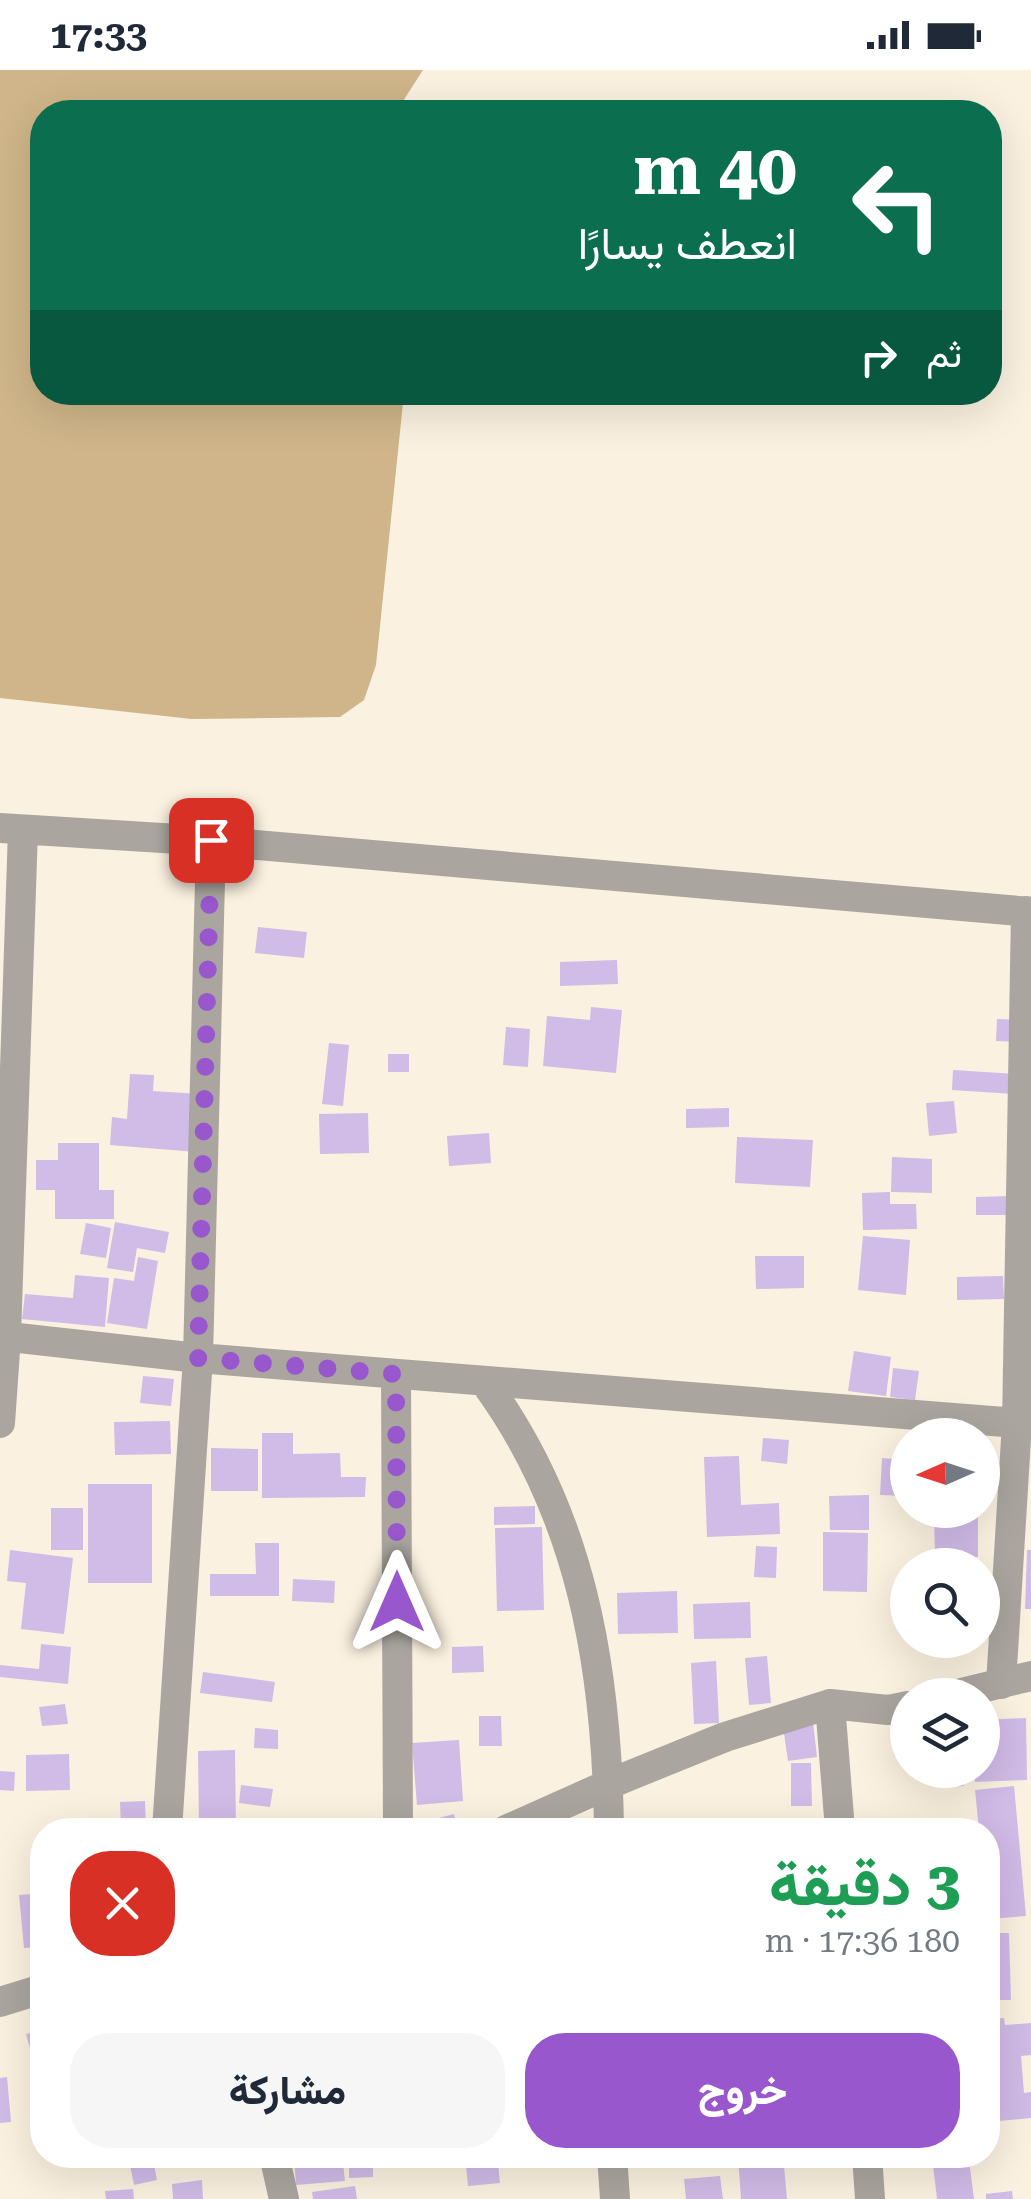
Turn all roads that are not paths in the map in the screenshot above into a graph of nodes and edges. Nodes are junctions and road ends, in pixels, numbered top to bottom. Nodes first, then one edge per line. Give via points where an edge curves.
1 (12, 829) edge
2 (211, 840) junction
3 (1029, 912) edge
4 (3, 1336) edge
5 (198, 1358) junction
6 (396, 1374) junction
7 (484, 1381) junction
8 (0, 1423) edge
9 (1018, 1423) junction
10 (1031, 1676) edge
11 (1001, 1684) joint
12 (830, 1704) junction
13 (890, 1710) edge
14 (608, 1784) junction
15 (169, 1818) edge
16 (398, 1818) edge
17 (533, 1818) edge
18 (609, 1818) edge
19 (839, 1818) edge
20 (30, 1993) edge
21 (0, 2002) edge
22 (277, 2168) edge
23 (613, 2168) edge
24 (867, 2168) edge
25 (284, 2199) edge
26 (615, 2199) edge
27 (870, 2199) edge

1 - 2 street
1 - 4 street
2 - 3 street
2 - 5 street
3 - 9 street
4 - 5 street
4 - 8 street
5 - 6 street
5 - 15 street
6 - 7 street
6 - 16 street
7 - 9 street
7 - 14 street via 550,1493 581,1582 593,1634
9 - 11 street
10 - 11 street
12 - 13 street
12 - 14 street
12 - 19 street
14 - 17 street
14 - 18 street
20 - 21 street
22 - 25 street
23 - 26 street
24 - 27 street

